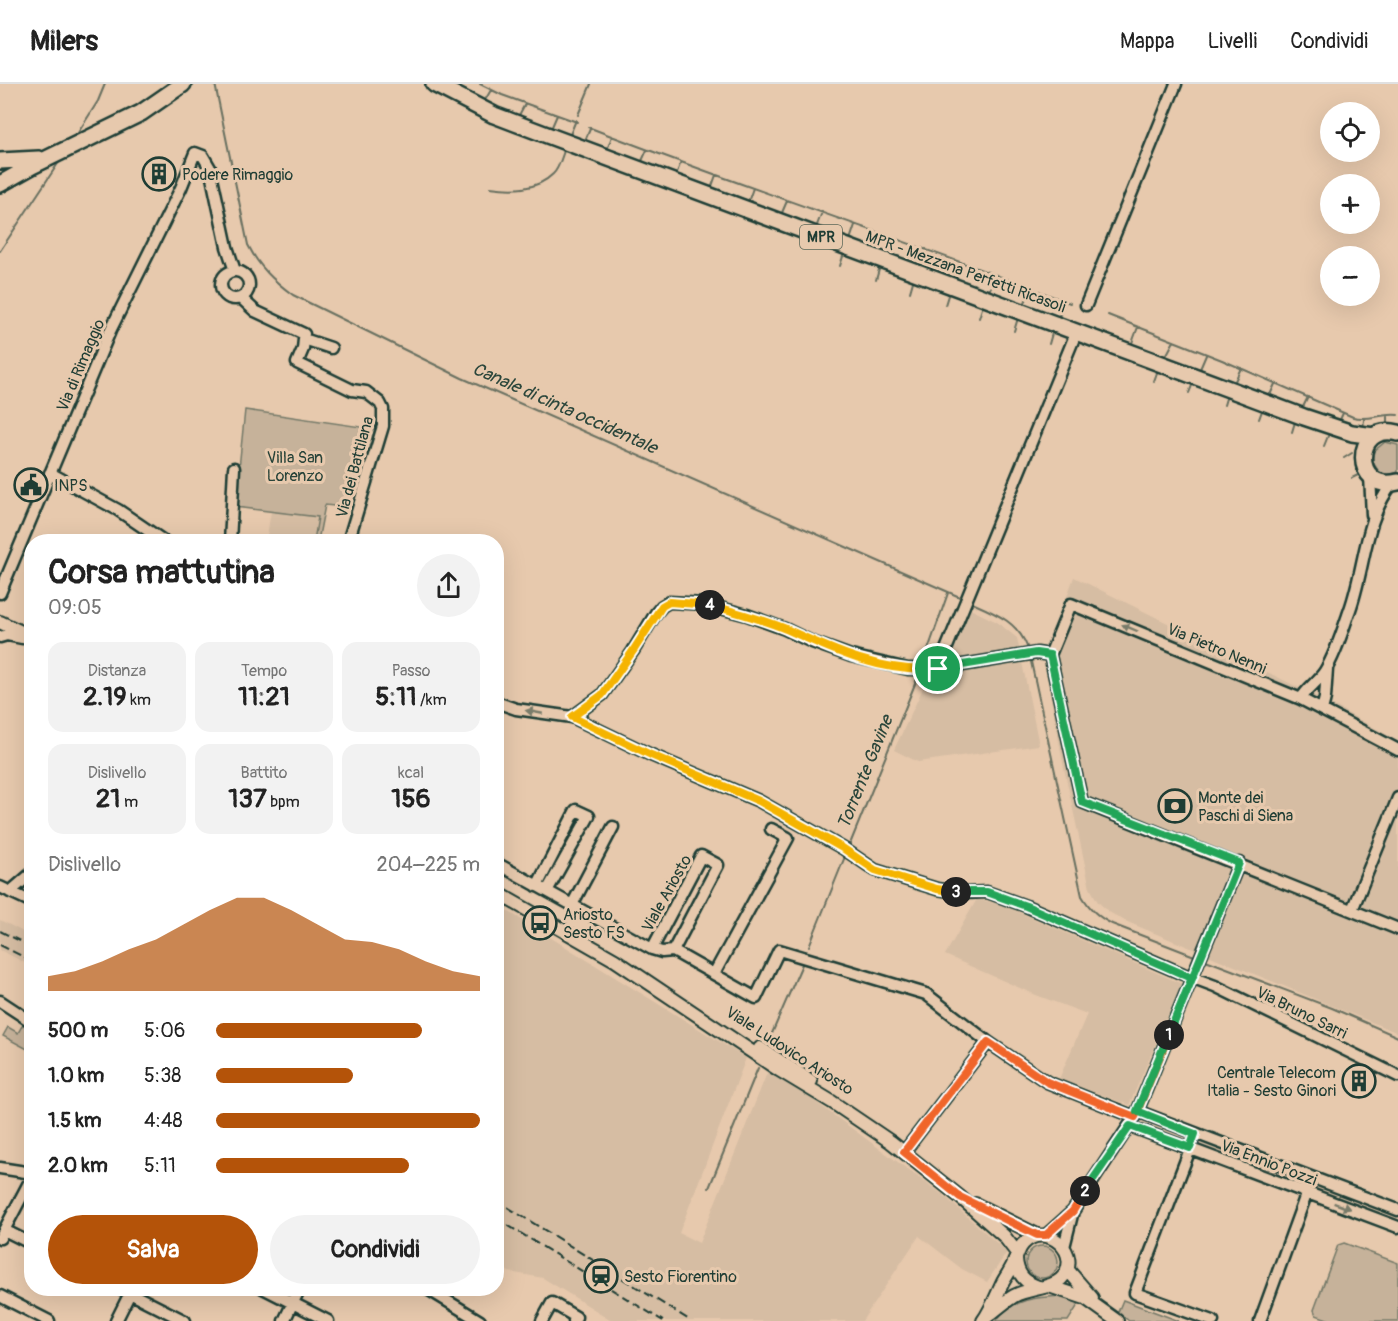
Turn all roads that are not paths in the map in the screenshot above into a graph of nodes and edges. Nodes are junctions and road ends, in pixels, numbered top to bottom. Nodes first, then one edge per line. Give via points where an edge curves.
1 (183, 84) edge
2 (434, 84) edge
3 (1176, 84) edge
4 (53, 156) junction
5 (0, 161) edge
6 (0, 182) edge
7 (235, 271) junction
8 (241, 298) junction
9 (1086, 305) dead end
10 (1070, 332) junction
11 (304, 334) dead end
12 (331, 348) dead end
13 (1321, 423) junction
14 (1398, 433) edge
15 (1374, 436) junction
16 (1363, 460) junction
17 (234, 468) dead end
18 (50, 473) junction
19 (1370, 476) junction
20 (1395, 483) edge
21 (1372, 522) junction
22 (25, 534) edge
23 (153, 534) edge
24 (230, 534) edge
25 (350, 534) edge
26 (24, 535) edge
27 (0, 593) edge
28 (0, 622) edge
29 (0, 628) edge
30 (24, 632) edge
31 (24, 633) edge
32 (24, 635) edge
33 (0, 638) edge
34 (1050, 655) junction
35 (1327, 668) junction
36 (938, 669) junction
37 (1301, 699) junction
38 (504, 705) edge
39 (1322, 710) junction
40 (572, 717) junction
41 (1398, 750) edge
42 (1398, 798) edge
43 (613, 827) dead end
44 (771, 829) dead end
45 (1239, 863) junction
46 (504, 867) edge
47 (24, 880) edge
48 (0, 887) edge
49 (542, 888) junction
50 (10, 892) junction
51 (504, 897) edge
52 (24, 898) edge
53 (572, 905) junction
54 (1352, 910) junction
55 (1398, 929) edge
56 (652, 949) junction
57 (673, 951) junction
58 (714, 974) junction
59 (1192, 978) junction
60 (0, 1000) edge
61 (24, 1016) edge
62 (988, 1042) junction
63 (1398, 1076) edge
64 (1134, 1118) junction
65 (1195, 1134) junction
66 (1190, 1148) junction
67 (904, 1152) junction
68 (0, 1168) edge
69 (24, 1173) edge
70 (24, 1191) edge
71 (1307, 1192) junction
72 (960, 1197) junction
73 (1398, 1210) edge
74 (1073, 1211) junction
75 (1398, 1227) edge
76 (2, 1234) edge
77 (1042, 1235) junction
78 (24, 1241) edge
79 (1064, 1246) junction
80 (1017, 1256) junction
81 (1067, 1269) junction
82 (1043, 1286) junction
83 (0, 1296) edge
84 (125, 1296) edge
85 (138, 1296) edge
86 (280, 1296) edge
87 (296, 1296) edge
88 (439, 1296) edge
89 (293, 1303) junction
90 (1101, 1308) junction
91 (579, 1320) edge
92 (984, 1320) edge
93 (49, 1321) edge
94 (116, 1321) edge
95 (185, 1321) edge
96 (284, 1321) edge
97 (328, 1321) edge
98 (480, 1321) edge
99 (542, 1321) edge
100 (1117, 1321) edge
101 (1213, 1321) edge
102 (1260, 1321) edge

1 - 4 main road via 141,113
2 - 10 main road, MPR - Mezzana Perfetti Ricasoli / MPR via 494,115
3 - 9 street
4 - 5 main road
4 - 6 main road
7 - 8 street via 249,283
7 - 8 street via 223,277 220,286 232,299
7 - 18 street, Via di Rimaggio via 210,168 203,156 195,153 110,331
8 - 11 street via 255,311
10 - 13 main road, MPR - Mezzana Perfetti Ricasoli / MPR via 1091,336
10 - 36 street
12 - 25 street, Via dei Battilana via 304,339 297,363 352,390 366,392 380,404 384,414
13 - 15 main road, MPR - Mezzana Perfetti Ricasoli / MPR
13 - 16 main road, MPR - Mezzana Perfetti Ricasoli / MPR via 1349,442
14 - 15 main road, MPR - Mezzana Perfetti Ricasoli
15 - 16 main road via 1365,446
16 - 19 main road, MPR - Mezzana Perfetti Ricasoli
17 - 24 street
18 - 22 street, Via di Rimaggio
18 - 23 street
19 - 20 main road via 1376,481
19 - 21 street
20 - 21 street via 1381,498
21 - 35 street via 1349,613
26 - 27 street, Via di Rimaggio
28 - 30 street
29 - 31 street
32 - 33 street
34 - 36 street via 1024,654
37 -> 34 street, Via Pietro Nenni via 1071,604
34 - 45 street via 1082,802
35 - 37 street
35 - 39 street
36 - 40 street via 874,663 747,615 705,604 669,602 656,613 602,695
37 - 39 street, Via Pietro Nenni
40 -> 38 street, Via Bruno Sarri
39 - 41 street, Via Pietro Nenni
40 - 59 street, Via Bruno Sarri via 759,801 875,870 937,889 987,892
42 - 54 street
43 - 53 street
44 - 58 street via 788,838
45 - 54 street
45 - 59 street
46 - 49 street
47 - 50 street
48 - 50 street
49 - 49 street via 576,810 589,816
49 - 53 street
50 - 52 street
51 - 67 street, Viale Ludovico Ariosto via 785,1063 860,1114
53 - 56 street
54 - 55 street
56 - 57 street
56 - 57 street, Viale Ariosto via 701,856 718,864
57 - 58 street
58 - 62 street via 756,998 779,950 797,954 926,994
59 - 63 street, Via Bruno Sarri
59 - 64 street
60 - 61 street
62 - 64 street via 1047,1082
62 - 67 street
64 - 65 street, Via Ennio Pozzi
64 - 66 street, Via Ennio Pozzi
64 - 74 street
65 - 66 street
65 - 73 street, Via Ennio Pozzi
66 - 71 street, Via Ennio Pozzi
66 - 101 street via 1135,1293
67 - 72 street, Viale Ludovico Ariosto
68 - 69 street
70 - 76 street
71 -> 75 street, Via Ennio Pozzi
71 - 102 street
72 - 77 street, Viale Ludovico Ariosto
72 - 80 street, Viale Ludovico Ariosto via 1004,1236
74 - 77 street
74 - 79 street
76 - 78 street
77 - 79 street via 1053,1237
77 - 80 street via 1025,1241
79 - 81 street
80 - 82 street via 1019,1274 1024,1280
80 - 92 street
81 - 82 street via 1060,1280
81 - 90 street
82 - 90 street via 1085,1298
82 - 92 street via 1015,1296
83 - 93 street
84 - 94 street
85 - 95 street
86 - 89 street
87 - 89 street
88 - 98 street
89 - 96 street
89 - 97 street
90 - 100 street
91 - 99 street via 552,1303

